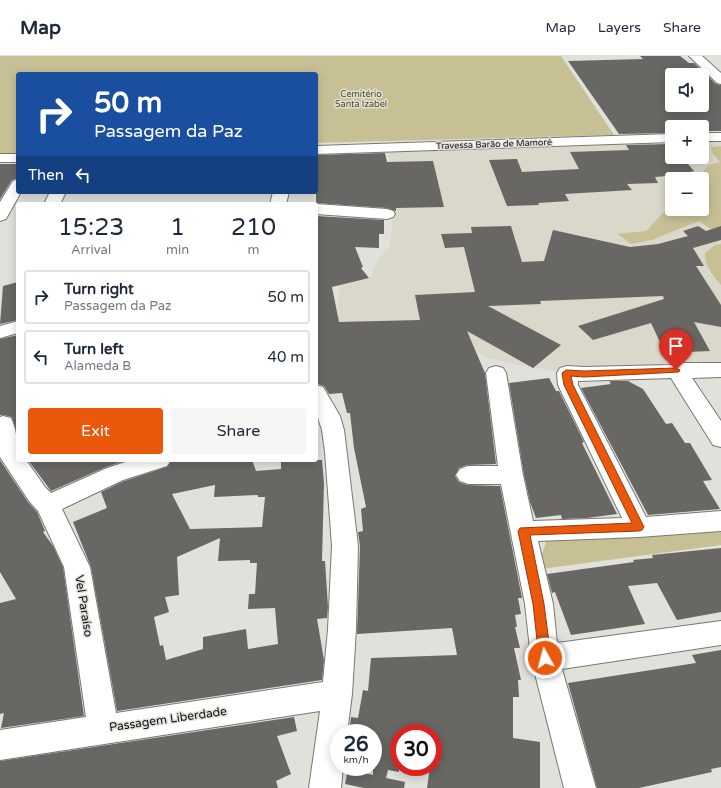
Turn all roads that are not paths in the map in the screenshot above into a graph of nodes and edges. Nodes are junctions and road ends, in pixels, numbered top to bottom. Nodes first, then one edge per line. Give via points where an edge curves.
1 (695, 56) edge
2 (721, 80) edge
3 (709, 137) edge
4 (721, 137) edge
5 (665, 138) edge
6 (318, 150) edge
7 (0, 158) edge
8 (16, 158) edge
9 (16, 188) edge
10 (318, 209) edge
11 (387, 214) dead end
12 (0, 216) edge
13 (16, 328) edge
14 (0, 332) edge
15 (676, 370) junction
16 (721, 370) edge
17 (496, 373) dead end
18 (318, 401) edge
19 (322, 418) edge
20 (721, 439) edge
21 (8, 445) edge
22 (16, 458) edge
23 (19, 462) edge
24 (153, 462) edge
25 (511, 475) junction
26 (468, 476) dead end
27 (42, 499) junction
28 (721, 521) edge
29 (639, 527) junction
30 (524, 531) junction
31 (721, 633) edge
32 (545, 658) junction
33 (337, 694) junction
34 (103, 728) junction
35 (0, 744) edge
36 (325, 788) edge
37 (580, 788) edge

1 - 2 street
3 - 4 street
5 - 6 street, Travessa Barão de Mamoré
7 - 8 street
9 - 12 street
10 - 11 street
13 - 14 street
15 - 16 street
15 - 20 street
15 - 29 street via 566,373 568,385
17 - 25 street
18 - 19 street
19 - 33 street via 333,430 345,546
21 - 22 street, Vel Paraíso
23 - 27 street, Vel Paraíso
24 - 27 street
25 - 26 street
25 - 30 street
27 - 34 street, Vel Paraíso via 77,567
28 - 29 street
29 - 30 street
30 - 32 street via 539,604
31 - 32 street
32 - 37 street
33 - 34 street, Passagem Liberdade
33 - 36 street
34 - 35 street, Passagem Liberdade

